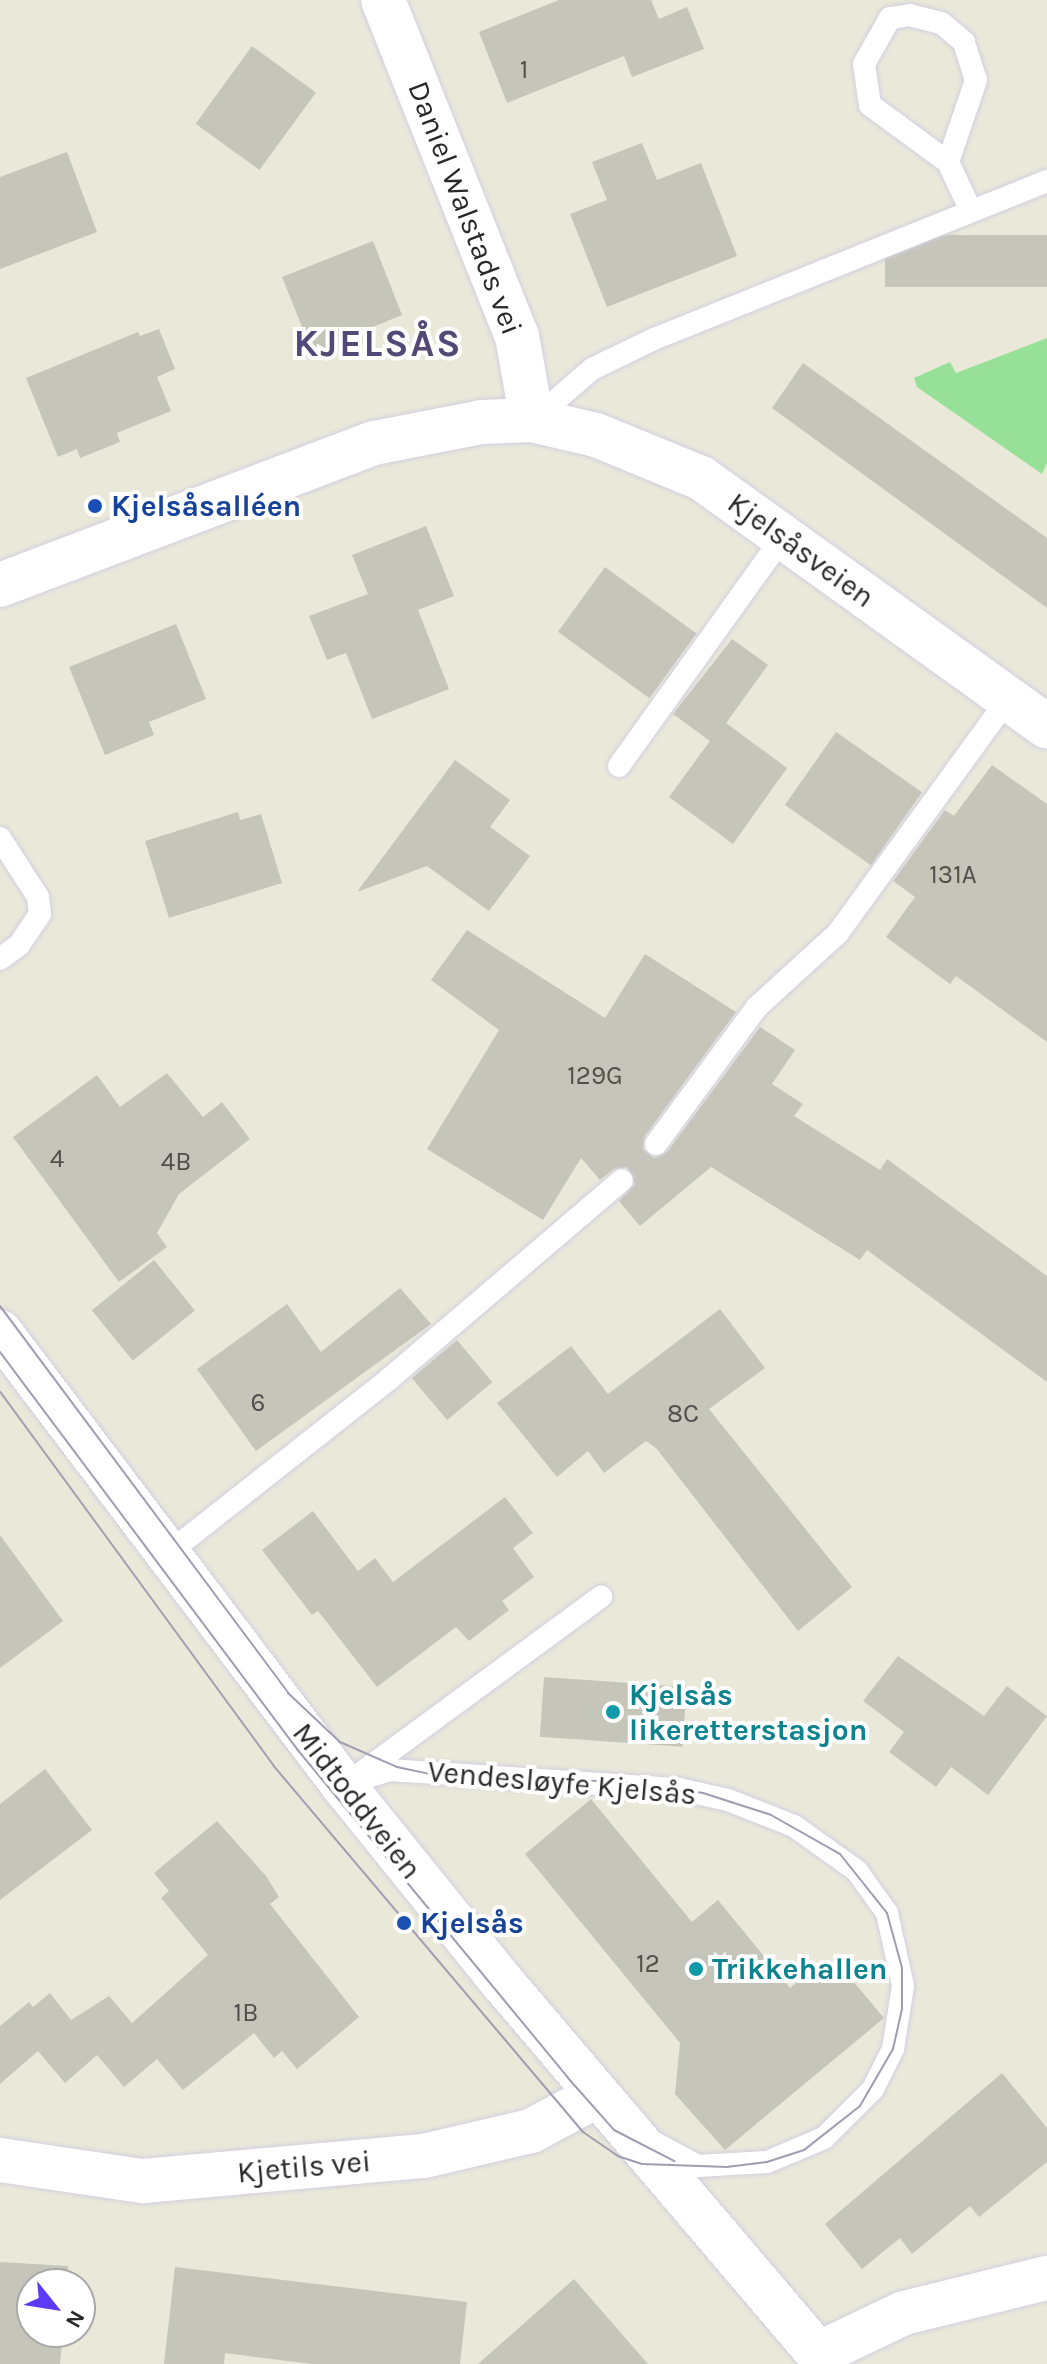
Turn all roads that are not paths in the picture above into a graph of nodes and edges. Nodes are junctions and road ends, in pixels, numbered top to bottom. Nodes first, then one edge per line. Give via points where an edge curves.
1 (383, 0) edge
2 (948, 162) junction
3 (1047, 181) edge
4 (970, 209) junction
5 (532, 420) junction
6 (783, 537) junction
7 (0, 585) edge
8 (1008, 699) junction
9 (1047, 727) edge
10 (619, 766) dead end
11 (0, 838) edge
12 (0, 959) edge
13 (656, 1144) dead end
14 (622, 1180) dead end
15 (0, 1332) edge
16 (167, 1554) junction
17 (601, 1597) dead end
18 (343, 1785) junction
19 (608, 2107) junction
20 (0, 2160) edge
21 (1047, 2278) edge
22 (824, 2358) edge

1 - 5 street, Daniel Walstads vei via 517,336
2 - 2 lane via 976,80 964,42 941,23 910,15 890,18 864,64 870,105
2 - 4 lane
3 - 4 lane
4 - 5 lane via 592,369
5 - 6 street, Kjelsåsveien via 654,455 701,478
5 - 7 street, Kjelsåsveien via 429,430 374,443
6 - 8 street, Kjelsåsveien
6 - 10 lane
8 - 9 street, Kjelsåsveien
8 - 13 lane via 838,933 757,1007
11 - 12 lane via 38,897 40,914 19,945
14 - 16 lane via 389,1379
15 - 16 street, Midtoddveien
16 - 18 street, Midtoddveien
17 - 18 lane
18 - 19 street, Midtoddveien
18 - 19 lane, Vendesløyfe Kjelsås via 390,1770 679,1789 783,1820 818,1838 857,1871 887,1913 903,1986 893,2049 860,2106 804,2150 728,2167 698,2166
19 - 20 street, Kjetils vei via 424,2156 143,2181
19 - 22 street, Midtoddveien
21 - 22 street via 904,2313

